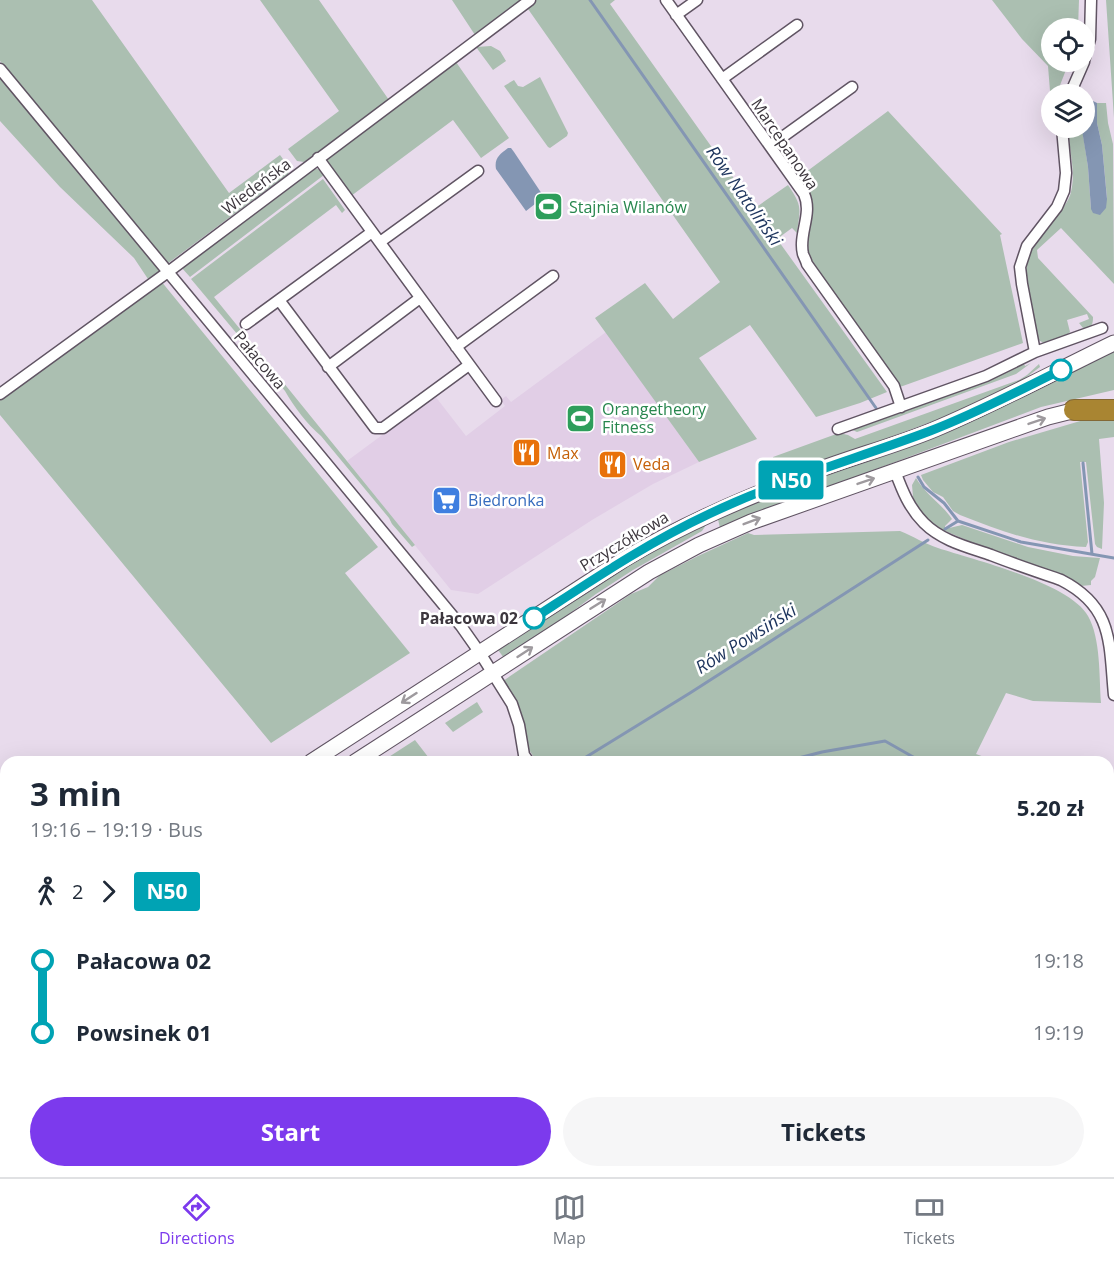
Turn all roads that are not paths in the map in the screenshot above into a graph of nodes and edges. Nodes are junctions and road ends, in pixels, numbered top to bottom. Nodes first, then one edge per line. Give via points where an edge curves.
1 (530, 0) edge
2 (666, 0) edge
3 (697, 0) edge
4 (1091, 0) edge
5 (676, 15) junction
6 (1091, 18) edge
7 (797, 25) dead end
8 (0, 69) edge
9 (722, 78) junction
10 (852, 87) dead end
11 (1063, 138) edge
12 (770, 146) junction
13 (318, 158) junction
14 (478, 171) dead end
15 (372, 232) junction
16 (380, 242) junction
17 (168, 272) junction
18 (553, 276) dead end
19 (420, 298) junction
20 (279, 300) junction
21 (246, 324) dead end
22 (1102, 328) dead end
23 (1114, 343) edge
24 (456, 347) junction
25 (1035, 352) junction
26 (469, 365) junction
27 (328, 367) junction
28 (0, 394) edge
29 (496, 401) dead end
30 (1114, 401) edge
31 (901, 406) junction
32 (1074, 410) junction
33 (1114, 410) edge
34 (838, 429) dead end
35 (895, 471) junction
36 (708, 514) junction
37 (699, 544) junction
38 (480, 652) junction
39 (493, 673) junction
40 (1114, 695) edge
41 (320, 756) edge
42 (364, 756) edge
43 (525, 756) edge

1 - 13 street, Wiedeńska
2 - 5 street, Marcepanowa
3 - 5 street
4 - 6 street
5 - 9 street, Marcepanowa
7 - 9 street
8 - 17 street, Pałacowa
9 - 12 street, Marcepanowa
10 - 12 street
11 - 25 street via 1064,191 1057,207 1027,246 1020,267
12 - 31 street, Marcepanowa via 807,201 802,243 807,264 894,386
13 - 15 street
13 - 17 street, Wiedeńska
14 - 16 street
15 - 16 street
15 - 20 street
16 - 19 street
17 - 28 street, Wiedeńska
17 - 38 street, Pałacowa
18 - 24 street
19 - 24 street
19 - 27 street
20 - 21 street
20 - 27 street
22 - 25 street
23 - 36 main road, Przyczółkowa via 931,430
24 - 26 street
25 - 31 street via 986,376
26 - 27 street via 380,429 373,426
26 - 29 street
30 - 32 main road
31 - 34 street
32 - 33 highway
35 -> 32 main road
37 -> 35 main road
35 - 40 street via 910,506 935,532 1061,580 1089,599 1106,629
36 - 37 main road via 711,533
36 - 38 main road, Przyczółkowa via 645,547
39 -> 37 main road
38 - 39 street, Pałacowa
38 -> 41 main road, Przyczółkowa
39 - 42 main road
39 - 43 street, Pałacowa via 516,714

